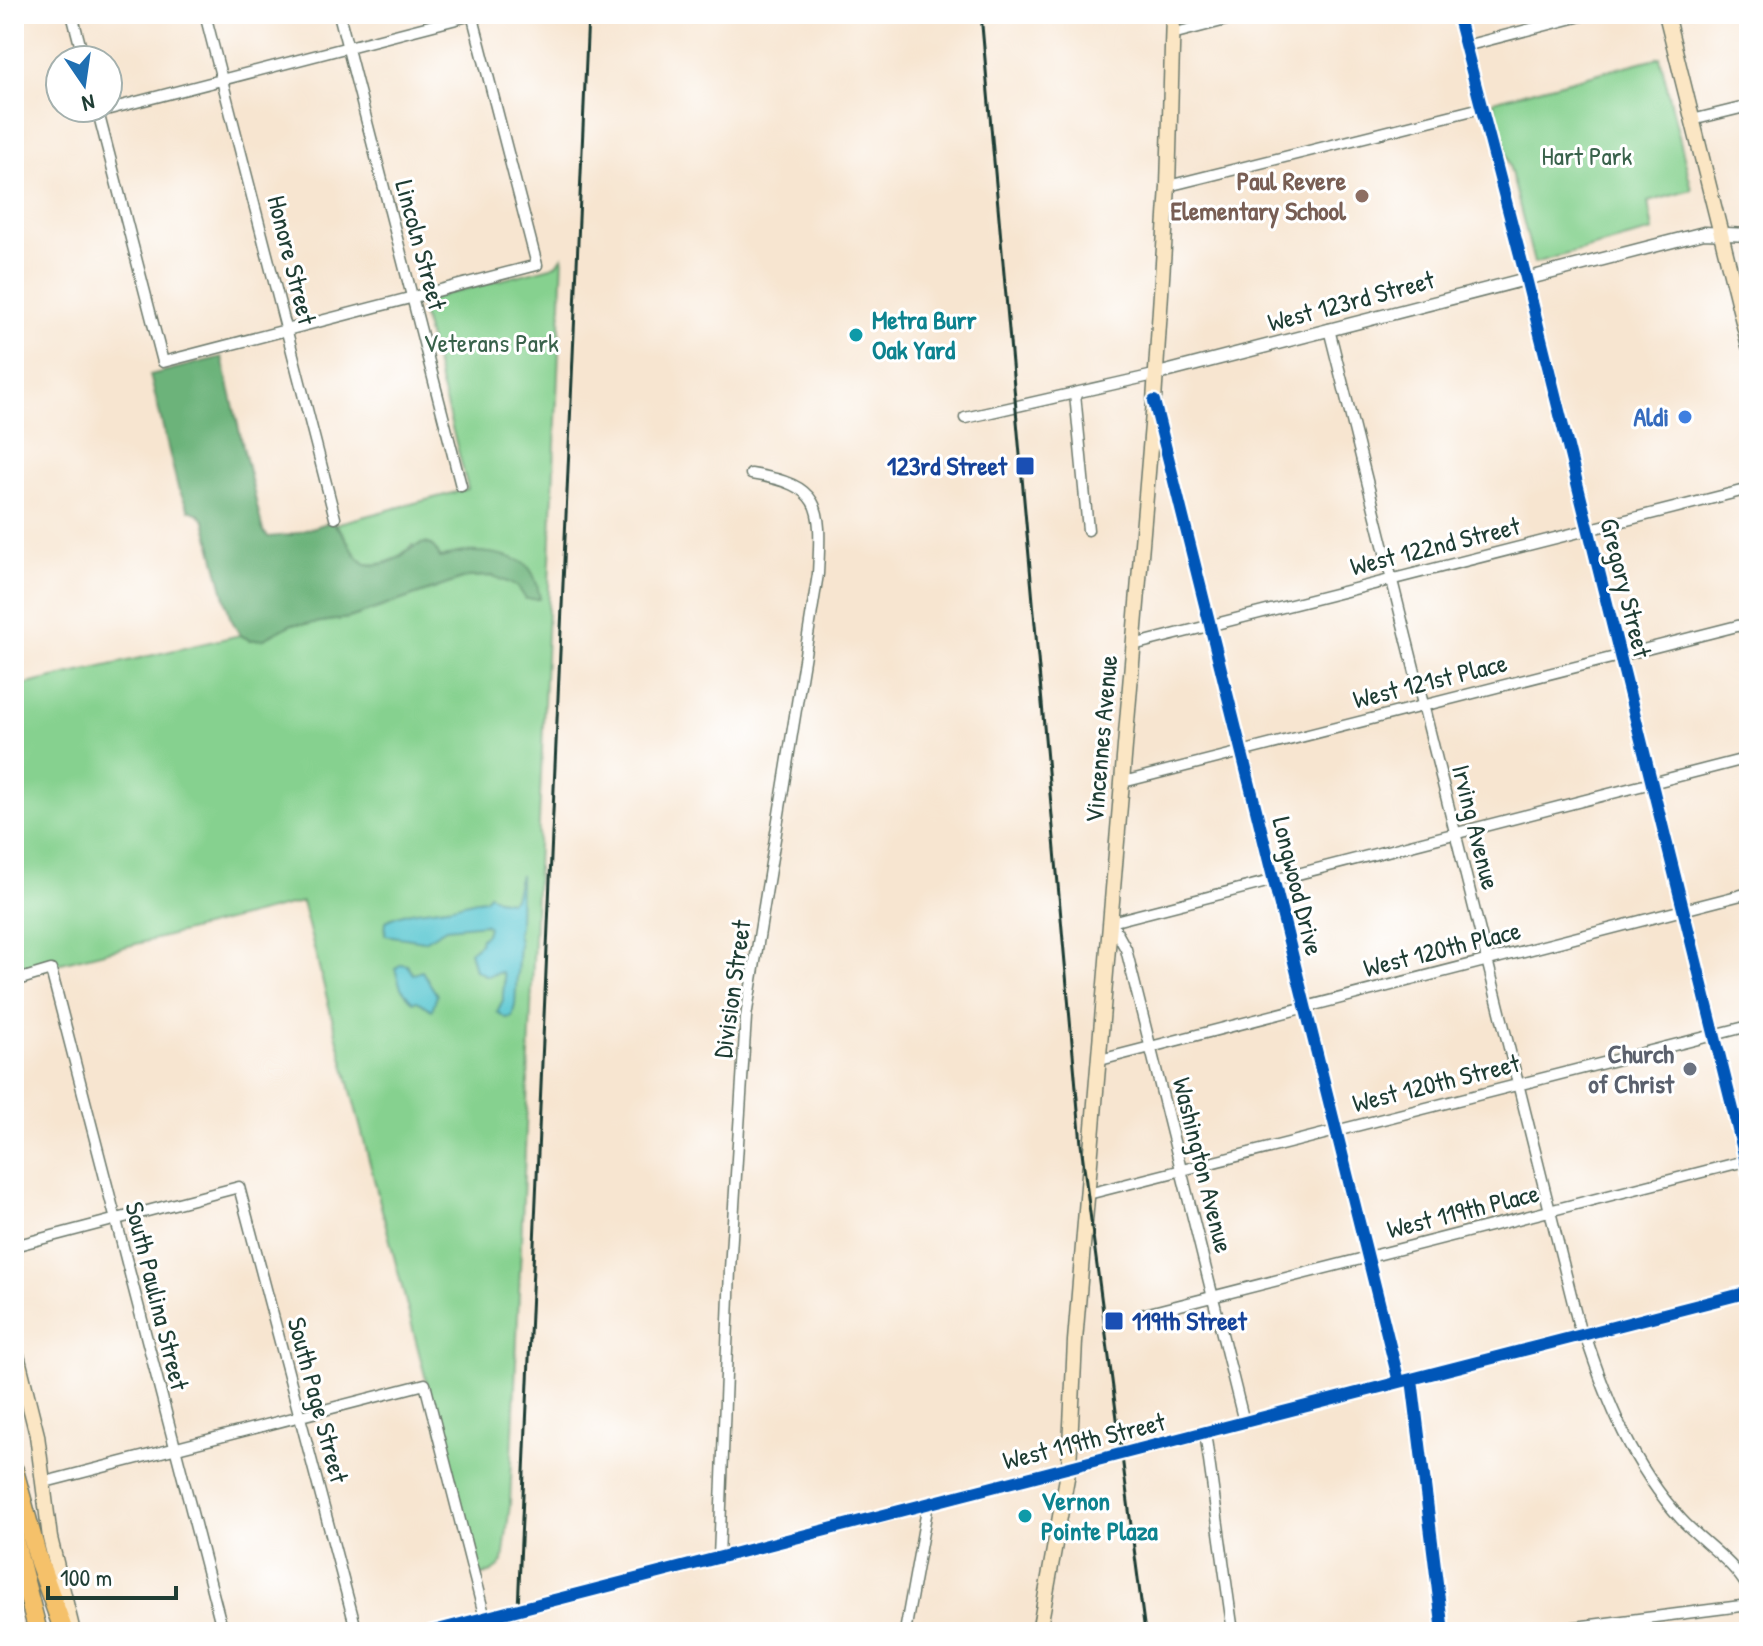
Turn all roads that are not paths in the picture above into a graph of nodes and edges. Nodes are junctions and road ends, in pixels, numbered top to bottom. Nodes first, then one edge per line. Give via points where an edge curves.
1 (72, 14) edge
2 (205, 14) edge
3 (339, 14) edge
4 (472, 14) edge
5 (1173, 14) edge
6 (1249, 14) edge
7 (1457, 14) edge
8 (1589, 14) edge
9 (1666, 14) edge
10 (1172, 34) junction
11 (80, 44) edge
12 (1465, 46) junction
13 (347, 47) junction
14 (222, 79) junction
15 (124, 103) edge
16 (1749, 106) edge
17 (1481, 108) junction
18 (1692, 120) junction
19 (101, 124) edge
20 (1168, 186) junction
21 (1720, 234) junction
22 (1749, 235) edge
23 (1526, 278) junction
24 (412, 297) junction
25 (1329, 329) junction
26 (287, 330) junction
27 (1749, 346) edge
28 (1154, 375) junction
29 (1075, 394) junction
30 (1154, 401) junction
31 (965, 418) dead end
32 (751, 474) dead end
33 (461, 486) dead end
34 (1749, 489) edge
35 (335, 518) dead end
36 (1088, 530) dead end
37 (1588, 530) junction
38 (1392, 580) junction
39 (1749, 623) edge
40 (1210, 626) junction
41 (1133, 645) junction
42 (1620, 655) junction
43 (1423, 705) junction
44 (1242, 752) junction
45 (1749, 758) edge
46 (1123, 782) junction
47 (1651, 783) junction
48 (1455, 833) junction
49 (1273, 880) junction
50 (1749, 893) edge
51 (1683, 911) junction
52 (1111, 922) junction
53 (1487, 961) junction
54 (14, 981) edge
55 (1306, 1007) junction
56 (1749, 1026) edge
57 (1714, 1035) junction
58 (1151, 1047) junction
59 (1100, 1060) junction
60 (1518, 1085) junction
61 (1337, 1131) junction
62 (1747, 1160) edge
63 (1181, 1170) junction
64 (1749, 1174) edge
65 (1088, 1194) junction
66 (1550, 1211) junction
67 (115, 1219) junction
68 (14, 1246) edge
69 (1368, 1258) junction
70 (1749, 1292) edge
71 (1213, 1297) junction
72 (1141, 1315) dead end
73 (1583, 1335) junction
74 (14, 1343) edge
75 (1406, 1380) junction
76 (299, 1417) junction
77 (1244, 1422) junction
78 (1205, 1432) junction
79 (174, 1450) junction
80 (1069, 1467) junction
81 (14, 1470) edge
82 (45, 1482) junction
83 (928, 1504) junction
84 (14, 1539) edge
85 (719, 1558) junction
86 (1725, 1560) junction
87 (1749, 1572) edge
88 (1749, 1590) edge
89 (1749, 1605) edge
90 (485, 1618) junction
91 (357, 1630) edge
92 (38, 1632) edge
93 (64, 1632) edge
94 (73, 1632) edge
95 (223, 1632) edge
96 (430, 1632) edge
97 (905, 1632) edge
98 (1039, 1632) edge
99 (1233, 1632) edge
100 (1443, 1632) edge
101 (1536, 1632) edge

1 - 11 street
2 - 14 street, Honore Street
3 - 13 street, Lincoln Street
4 - 13 street
4 - 24 street via 537,265
5 - 10 main road, Vincennes Avenue
6 - 10 street
7 - 12 street, Gregory Street
8 - 12 street
9 - 18 main road
10 - 20 main road, Vincennes Avenue
12 - 17 street, Gregory Street
13 - 14 street
13 - 24 street, Lincoln Street
14 - 15 street
14 - 26 street, Honore Street
16 - 18 street
17 - 20 street
17 - 23 street, Gregory Street
18 - 21 main road
19 - 26 street via 163,362
20 - 28 main road, Vincennes Avenue
21 - 22 street, West 123rd Street
21 - 23 street, West 123rd Street via 1704,233
21 - 27 main road
23 - 25 street, West 123rd Street
23 - 37 street, Gregory Street
24 - 26 street
24 - 33 street, Lincoln Street
25 - 28 street, West 123rd Street
25 - 38 street, Irving Avenue
26 - 35 street, Honore Street
28 - 29 street, West 123rd Street
28 - 30 main road, Vincennes Avenue
29 - 31 street, West 123rd Street
29 - 36 street
30 - 40 street, Longwood Drive
30 - 41 main road, Vincennes Avenue
32 - 85 street, Division Street via 801,489 815,503 820,528 818,574 746,1017
34 - 37 street, West 122nd Street
37 - 38 street, West 122nd Street
37 - 42 street, Gregory Street
38 - 40 street, West 122nd Street
38 - 43 street, Irving Avenue
39 - 42 street, West 121st Place
40 - 41 street, West 122nd Street
40 - 44 street, Longwood Drive
41 - 46 main road, Vincennes Avenue
42 - 43 street, West 121st Place
42 - 47 street, Gregory Street
43 - 44 street, West 121st Place
43 - 48 street, Irving Avenue
44 - 46 street, West 121st Place
44 - 49 street, Longwood Drive
45 - 47 street
46 - 52 main road, Vincennes Avenue
47 - 48 street
47 - 51 street, Gregory Street
48 - 49 street
48 - 53 street, Irving Avenue
49 - 52 street
49 - 55 street, Longwood Drive
50 - 51 street, West 120th Place
51 - 53 street, West 120th Place
51 - 57 street, Gregory Street
52 - 58 street, Washington Avenue via 1126,949
52 - 59 main road, Vincennes Avenue
53 - 55 street, West 120th Place
53 - 60 street, Irving Avenue
54 - 67 street, South Paulina Street via 51,970
55 - 58 street, West 120th Place
55 - 61 street, Longwood Drive
56 - 57 street, West 120th Street
57 - 60 street, West 120th Street
57 - 62 street, Gregory Street
58 - 59 street, West 120th Place
58 - 63 street, Washington Avenue
59 - 65 main road, Vincennes Avenue
60 - 61 street, West 120th Street
60 - 66 street, Irving Avenue
61 - 63 street, West 120th Street
61 - 69 street, Longwood Drive
62 - 64 street, Gregory Street
62 - 66 street, West 119th Place
63 - 65 street, West 120th Street
63 - 71 street, Washington Avenue
65 - 80 main road, Vincennes Avenue
66 - 69 street, West 119th Place
66 - 73 street, Irving Avenue
67 - 68 street
67 - 76 street, South Page Street via 239,1187
67 - 79 street, South Paulina Street
69 - 71 street, West 119th Place
69 - 75 street, Longwood Drive
70 - 73 street, West 119th Street
71 - 72 street, West 119th Place
71 - 77 street, Washington Avenue
73 - 75 street, West 119th Street
73 - 86 street, Irving Avenue via 1640,1466 1681,1519
74 - 82 main road
75 - 77 street, West 119th Street
75 - 100 street
76 - 79 street
76 - 90 street via 425,1384
76 - 91 street, South Page Street
77 - 78 street, West 119th Street
78 - 80 street, West 119th Street
78 - 99 street
79 - 82 street
79 - 95 street, South Paulina Street
80 - 83 street, West 119th Street
80 - 98 main road, Vincennes Avenue
81 - 93 highway
82 - 94 main road via 50,1538
83 - 85 street, West 119th Street
83 - 97 street
84 - 92 highway
85 - 90 street, West 119th Street
86 - 87 street
86 - 88 street
89 - 101 street
90 - 96 street, West 119th Street

